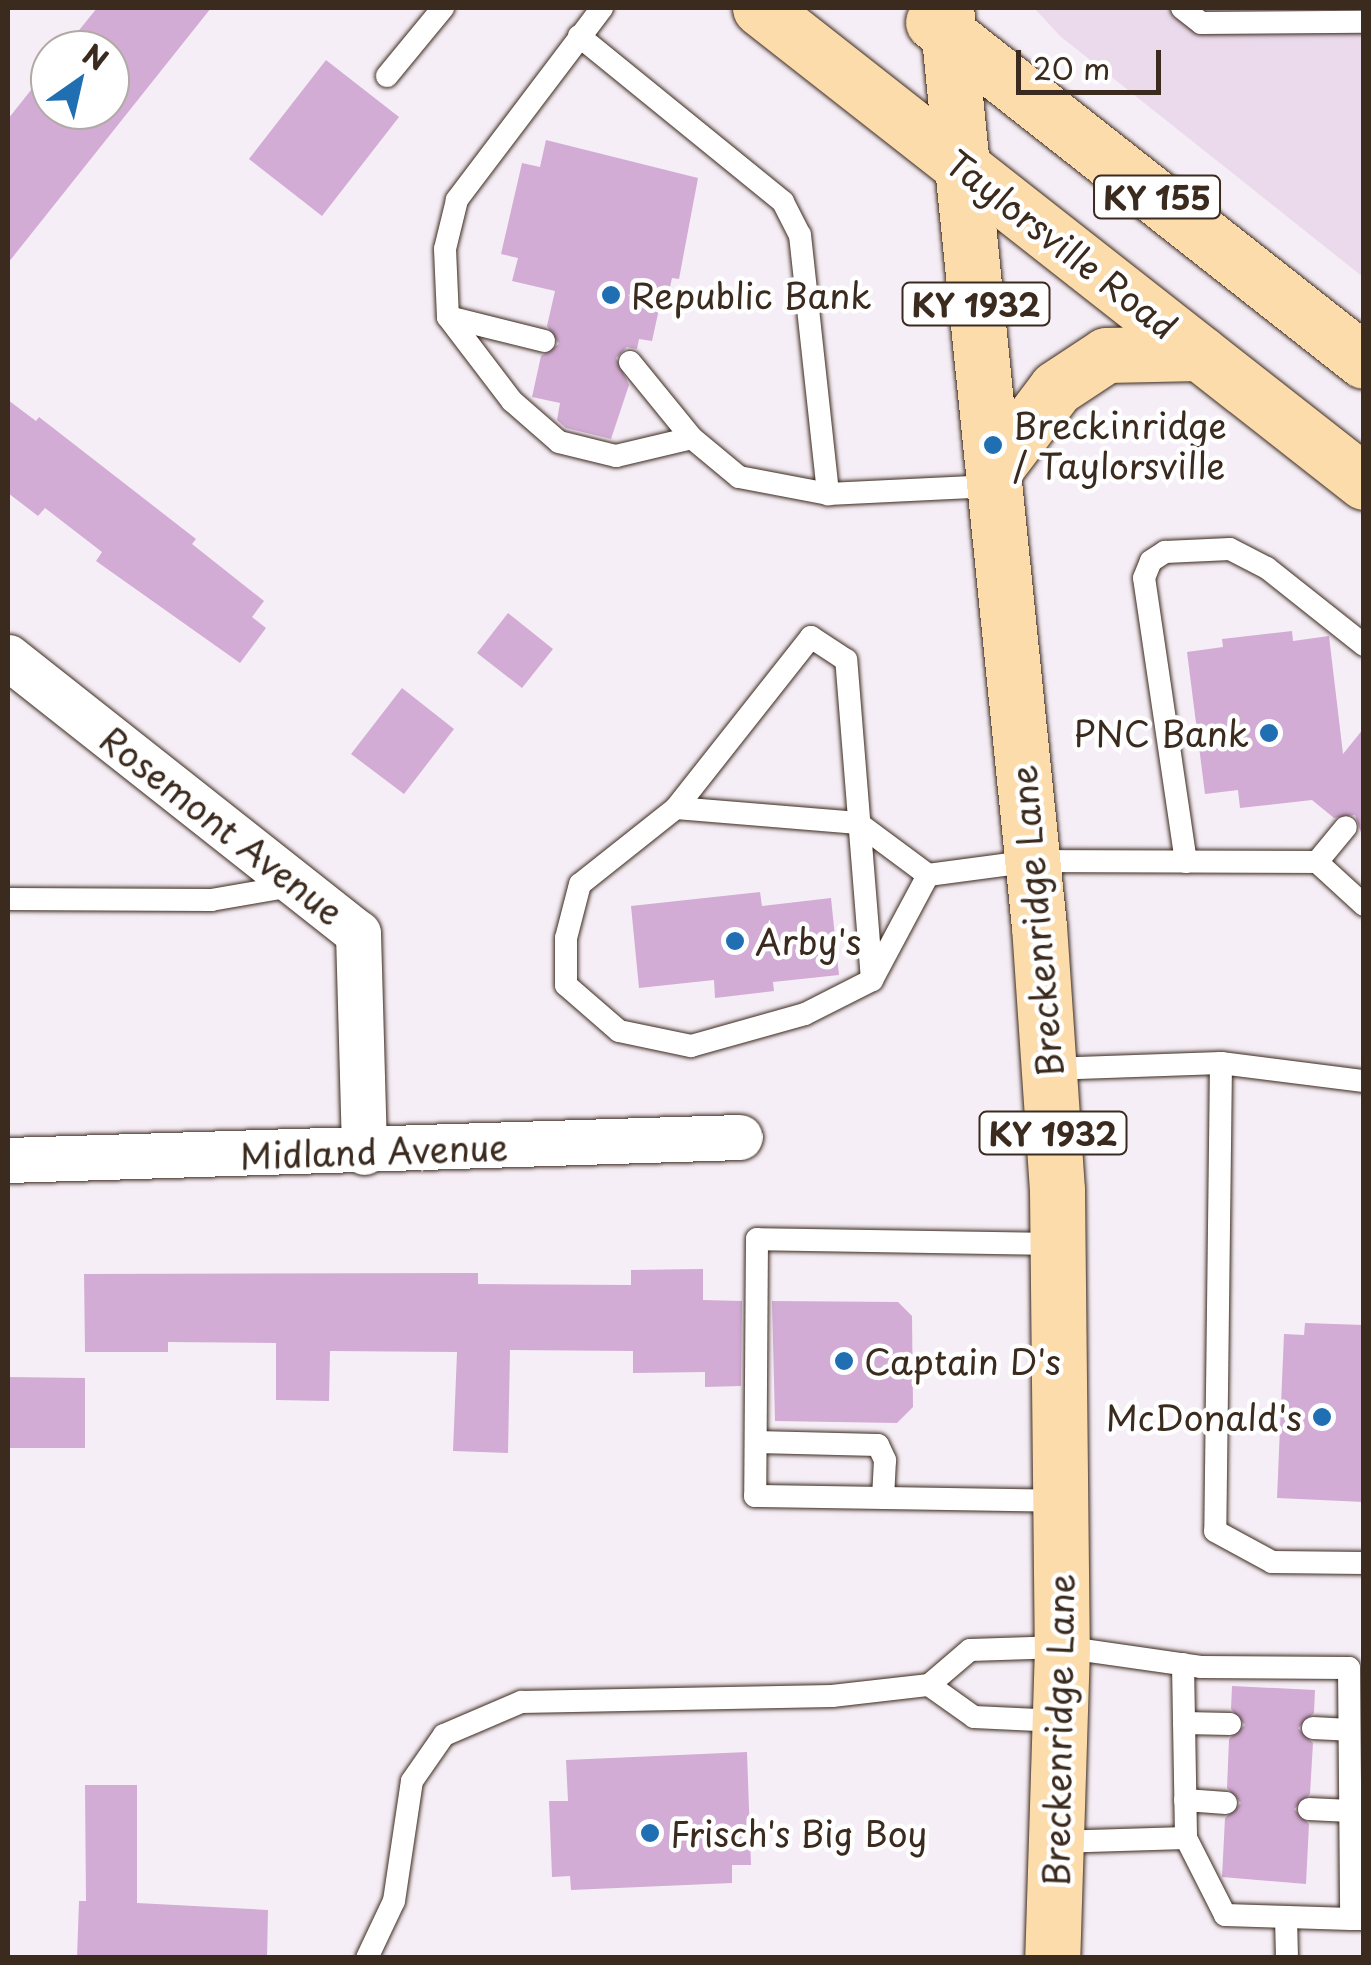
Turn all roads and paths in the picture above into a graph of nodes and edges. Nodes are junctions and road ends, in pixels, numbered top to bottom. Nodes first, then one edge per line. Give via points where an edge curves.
1 (443, 8) edge
2 (602, 8) edge
3 (760, 8) edge
4 (1182, 8) edge
5 (937, 17) edge
6 (1364, 22) edge
7 (580, 36) junction
8 (387, 76) dead end
9 (960, 162) junction
10 (448, 317) junction
11 (544, 340) dead end
12 (1200, 353) junction
13 (1364, 361) edge
14 (630, 362) dead end
15 (692, 438) junction
16 (996, 477) junction
17 (1364, 482) edge
18 (828, 494) junction
19 (1364, 645) edge
20 (8, 657) edge
21 (676, 808) junction
22 (858, 823) junction
23 (1346, 827) dead end
24 (1032, 861) junction
25 (1186, 862) junction
26 (1318, 862) junction
27 (928, 875) junction
28 (299, 884) junction
29 (8, 899) edge
30 (1364, 906) edge
31 (872, 980) junction
32 (1221, 1063) junction
33 (1048, 1070) junction
34 (1364, 1081) edge
35 (740, 1137) dead end
36 (364, 1152) junction
37 (8, 1160) edge
38 (1058, 1244) junction
39 (756, 1442) junction
40 (882, 1498) junction
41 (1062, 1501) junction
42 (1364, 1562) edge
43 (1062, 1647) junction
44 (1183, 1664) junction
45 (929, 1685) junction
46 (1059, 1721) junction
47 (1184, 1723) junction
48 (1230, 1724) dead end
49 (1314, 1728) dead end
50 (1349, 1730) junction
51 (1186, 1800) junction
52 (1226, 1803) dead end
53 (1310, 1809) dead end
54 (1350, 1811) junction
55 (1186, 1838) junction
56 (1056, 1842) junction
57 (1286, 1917) junction
58 (1357, 1919) edge
59 (367, 1958) edge
60 (1052, 1958) edge
61 (1287, 1958) edge

1 - 8 lane
2 - 7 lane
3 - 9 main road, Taylorsville Road / KY 155
4 - 6 lane via 1201,23
5 - 9 main road, Breckenridge Lane / KY 1932
5 - 13 main road, KY 155
7 - 10 lane via 457,200 445,249
7 - 18 lane via 783,202 800,235
9 - 12 main road, Taylorsville Road / KY 155
9 - 16 main road, Breckenridge Lane / KY 1932
10 - 11 lane
10 - 15 lane via 512,401 558,442 616,456
12 - 16 main road via 1106,354 1056,388
12 - 17 main road, Taylorsville Road / KY 155
14 - 15 lane
15 - 18 lane via 739,477
16 - 18 lane
16 - 24 main road, Breckenridge Lane / KY 1932
19 - 25 lane via 1267,568 1230,550 1166,552 1151,561 1144,578
20 - 28 street, Rosemont Avenue
21 - 22 lane
21 - 22 lane via 811,637 846,660
21 - 31 lane via 580,884 566,938 566,985 618,1030 691,1046 805,1014
22 - 27 lane
22 - 31 lane
23 - 26 lane
24 - 25 lane
24 - 27 lane
24 - 33 main road, Breckenridge Lane / KY 1932
25 - 26 lane
26 - 30 lane
27 - 31 lane
28 - 29 lane via 211,900
28 - 36 street, Rosemont Avenue via 358,934
32 - 33 lane
32 - 34 lane
32 - 42 lane via 1216,1530 1272,1562
33 - 38 main road, Breckenridge Lane / KY 1932
35 - 36 street, Midland Avenue
36 - 37 street, Midland Avenue
38 - 39 lane via 758,1239
38 - 41 main road, Breckenridge Lane / KY 1932
39 - 40 lane via 878,1445 885,1460
39 - 40 lane via 755,1496
40 - 41 lane
41 - 43 main road, Breckenridge Lane / KY 1932
43 - 44 lane
43 - 45 lane via 970,1650
43 - 46 main road, Breckenridge Lane / KY 1932
44 - 47 lane
44 - 50 lane via 1349,1668
45 - 46 lane via 974,1717
45 - 59 lane via 832,1696 521,1702 444,1735 412,1782 394,1901
46 - 56 main road, Breckenridge Lane / KY 1932
47 - 48 lane
47 - 51 lane
49 - 50 lane
50 - 54 lane
51 - 52 lane
51 - 55 lane
53 - 54 lane
54 - 58 lane
55 - 56 lane
55 - 57 lane via 1224,1916
56 - 60 main road, Breckenridge Lane / KY 1932
57 - 58 lane
57 - 61 lane

